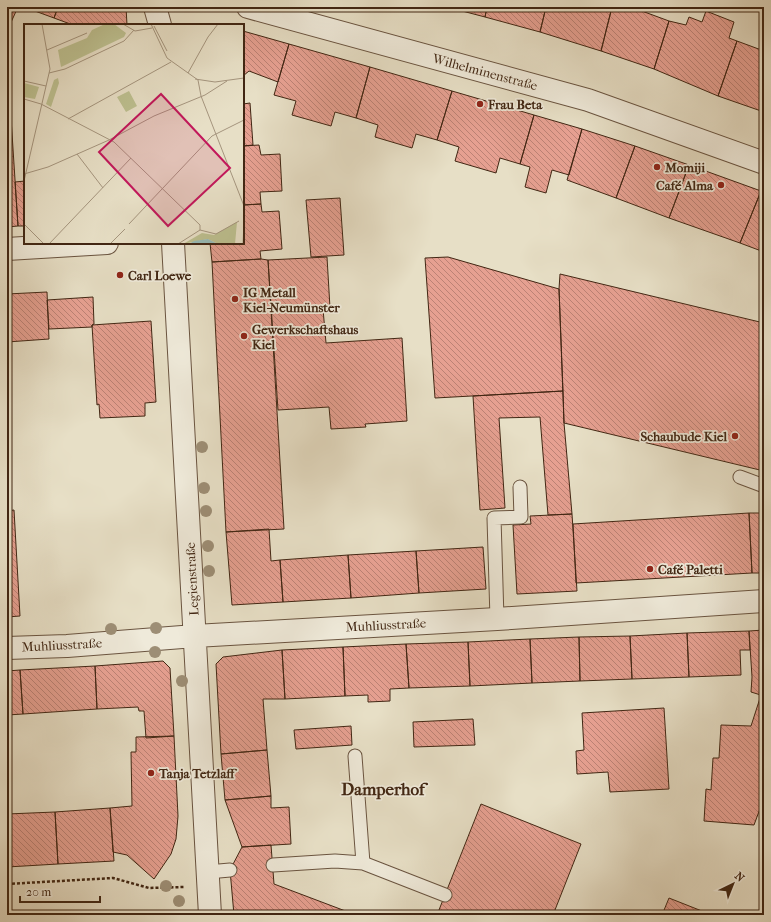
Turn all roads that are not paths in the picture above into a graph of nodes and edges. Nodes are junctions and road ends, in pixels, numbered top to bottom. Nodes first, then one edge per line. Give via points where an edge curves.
1 (155, 7) edge
2 (248, 7) edge
3 (160, 24) edge
4 (764, 163) edge
5 (90, 244) edge
6 (173, 244) edge
7 (7, 249) edge
8 (740, 477) dead end
9 (764, 486) edge
10 (520, 487) dead end
11 (764, 601) edge
12 (497, 619) junction
13 (195, 636) junction
14 (7, 648) edge
15 (355, 756) dead end
16 (363, 863) junction
17 (273, 865) dead end
18 (230, 870) dead end
19 (208, 879) junction
20 (445, 895) dead end
21 (210, 915) edge

1 - 3 street
2 - 4 street, Wilhelminenstraße via 588,100
5 - 7 street
6 - 13 street, Legienstraße
8 - 9 lane
10 - 12 lane via 521,517 494,518
11 - 12 street, Muhliusstraße
12 - 13 street, Muhliusstraße
13 - 14 street, Muhliusstraße
13 - 19 street, Legienstraße
15 - 16 lane
16 - 17 lane via 335,861
16 - 20 lane
18 - 19 lane
19 - 21 street, Legienstraße

